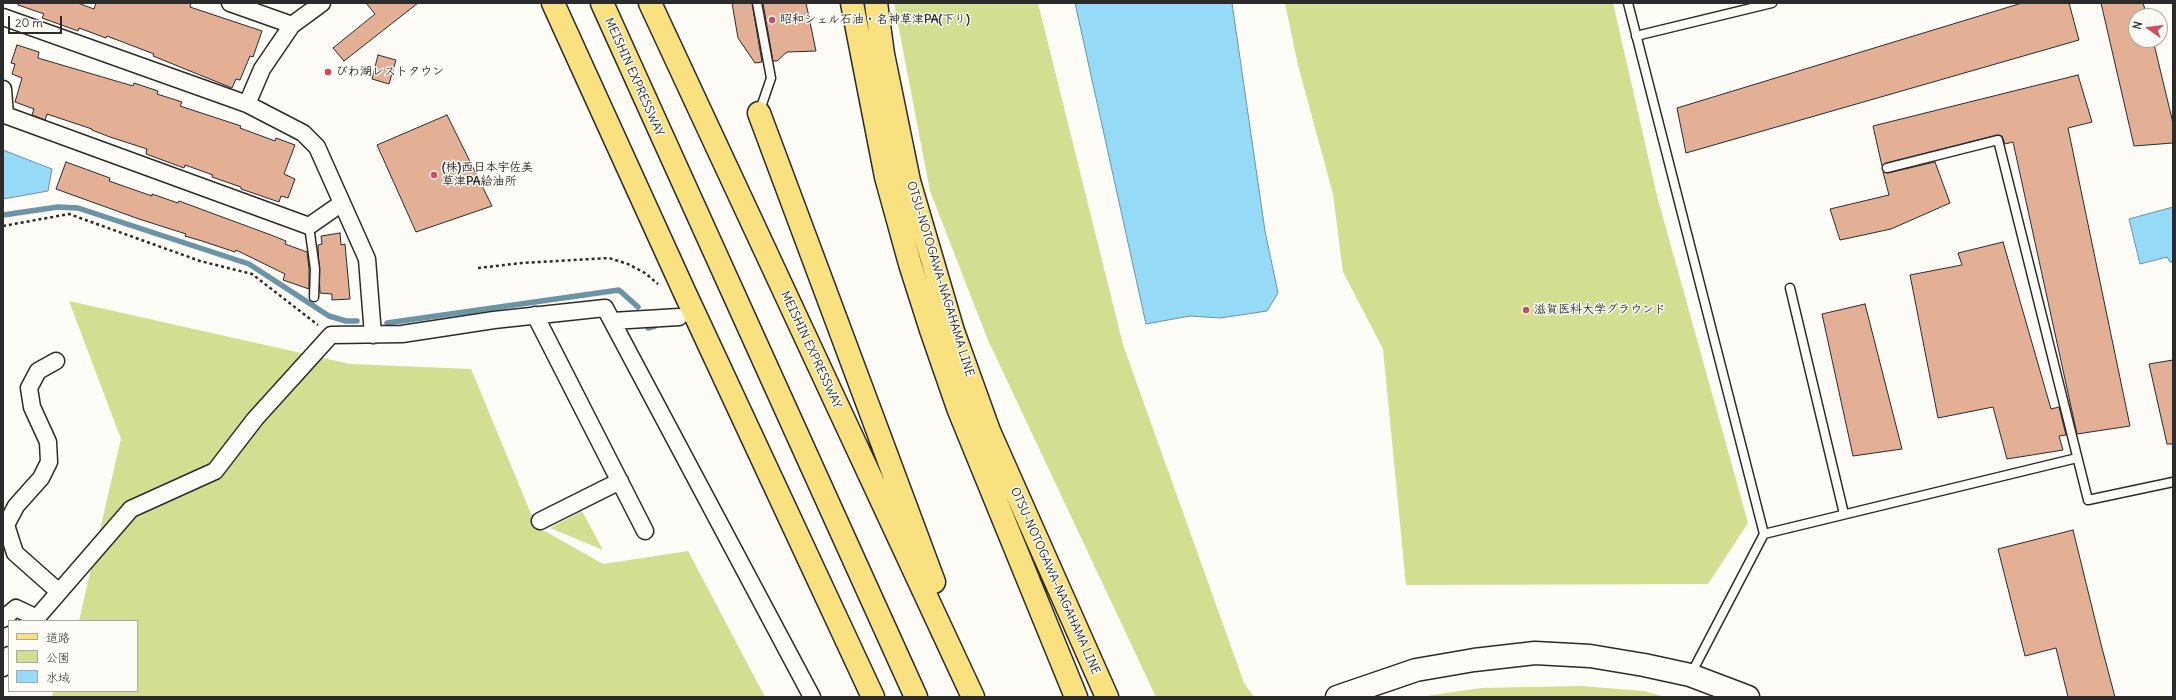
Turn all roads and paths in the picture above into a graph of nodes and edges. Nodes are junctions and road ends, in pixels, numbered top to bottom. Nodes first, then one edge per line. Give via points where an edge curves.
1 (230, 3) edge
2 (322, 3) edge
3 (553, 3) edge
4 (602, 3) edge
5 (650, 3) edge
6 (757, 3) edge
7 (852, 3) edge
8 (876, 3) edge
9 (1628, 3) edge
10 (1772, 3) edge
11 (3, 17) edge
12 (292, 25) junction
13 (1636, 36) junction
14 (3, 89) edge
15 (247, 104) junction
16 (759, 113) joint
17 (1887, 168) dead end
18 (342, 203) junction
19 (3, 226) edge
20 (310, 226) junction
21 (478, 268) dead end
22 (662, 288) dead end
23 (1790, 288) dead end
24 (314, 297) dead end
25 (535, 315) junction
26 (679, 317) dead end
27 (612, 321) junction
28 (331, 335) junction
29 (373, 335) junction
30 (56, 361) dead end
31 (2077, 458) junction
32 (620, 481) junction
33 (2173, 482) edge
34 (1844, 514) junction
35 (540, 521) dead end
36 (645, 531) dead end
37 (1764, 534) junction
38 (59, 592) junction
39 (3, 619) edge
40 (36, 620) edge
41 (8, 657) edge
42 (3, 668) edge
43 (1690, 675) junction
44 (812, 697) edge
45 (874, 697) edge
46 (916, 697) edge
47 (973, 697) edge
48 (1076, 697) edge
49 (1107, 697) edge
50 (1337, 697) edge
51 (1748, 697) edge

1 - 12 street
2 - 12 street
3 - 45 main road via 684,291
4 - 46 main road, MEISHIN EXPRESSWAY
5 - 47 main road, MEISHIN EXPRESSWAY
6 - 16 lane via 772,78
7 - 48 main road, OTSU-NOTOGAWA-NAGAHAMA LINE via 886,177 930,330 958,408
8 - 49 main road, OTSU-NOTOGAWA-NAGAHAMA LINE via 883,54 909,181 953,331 989,431
9 - 13 lane
10 - 13 lane
11 - 15 street
12 - 15 street via 262,69
13 - 37 lane
14 - 20 street via 5,115
15 - 18 street via 302,133 317,147
16 - 47 main road via 944,608
17 - 31 lane via 1998,140
18 - 20 street
18 - 29 street via 367,259
19 - 28 path via 69,214 200,261 252,274
20 - 24 lane via 315,269
21 - 22 path via 522,262 609,258 646,273
23 - 34 lane
25 - 27 street via 605,308
25 - 29 street via 402,334
25 - 32 street
26 - 27 street
27 - 44 street
28 - 29 street
28 - 38 street via 255,418 215,471 131,509
30 - 38 street via 38,372 29,388 32,407 48,442 49,462 41,478 16,506 6,525 15,553
31 - 33 lane via 2088,500
31 - 34 lane
32 - 35 street
32 - 36 street
34 - 37 lane
37 - 43 lane
38 - 40 street
39 - 40 street via 16,608
41 - 42 street
43 - 50 street via 1590,656 1535,653 1416,670
43 - 51 street

